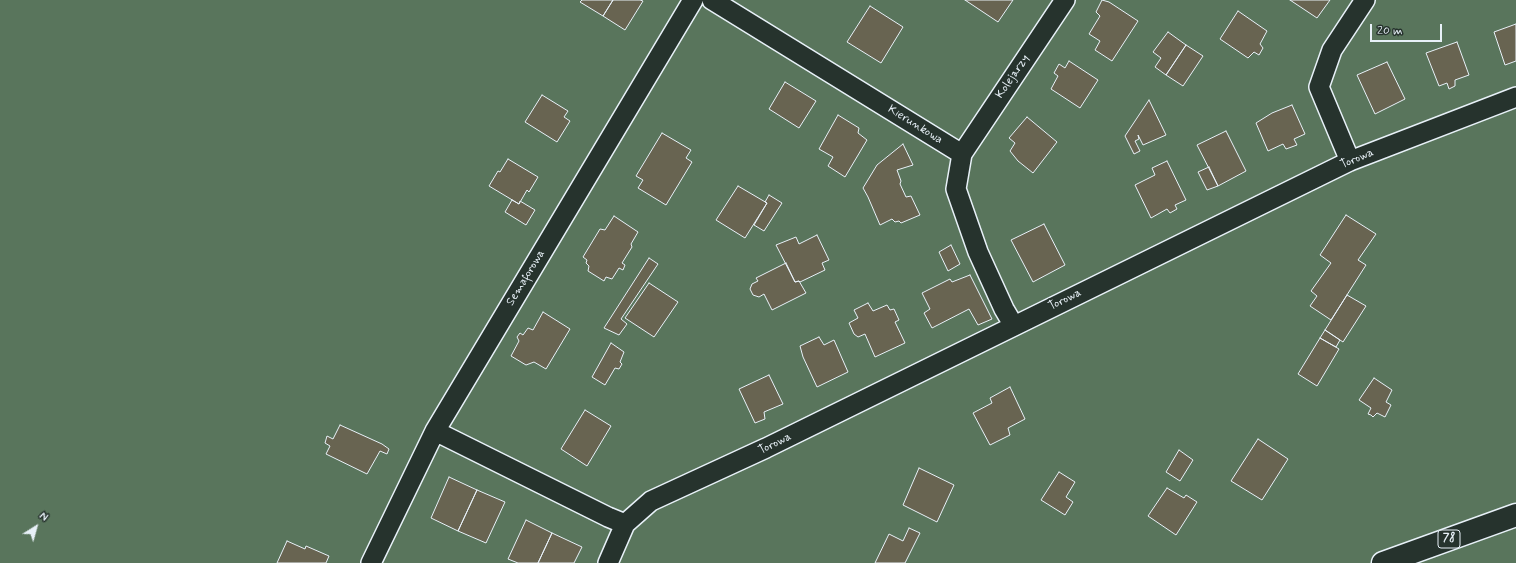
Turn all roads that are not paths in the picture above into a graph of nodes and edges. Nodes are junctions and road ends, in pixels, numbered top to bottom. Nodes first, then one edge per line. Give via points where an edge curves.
1 (693, 0) edge
2 (712, 0) edge
3 (1065, 0) edge
4 (1365, 0) edge
5 (1516, 97) edge
6 (962, 154) junction
7 (1350, 161) junction
8 (1014, 326) junction
9 (435, 431) junction
10 (1516, 515) edge
11 (625, 524) junction
12 (372, 563) edge
13 (608, 563) edge
14 (1383, 563) edge

1 - 9 street, Semaforowa
2 - 6 street, Kierunkowa
3 - 6 street, Kolejarzy
4 - 7 street via 1332,50 1319,87
5 - 7 street, Torowa
6 - 8 street via 956,189 978,252
7 - 8 street, Torowa
8 - 11 street, Torowa via 766,448 651,501
9 - 11 street
9 - 12 street, Semaforowa
10 - 14 main road, 78
11 - 13 street, Torowa

